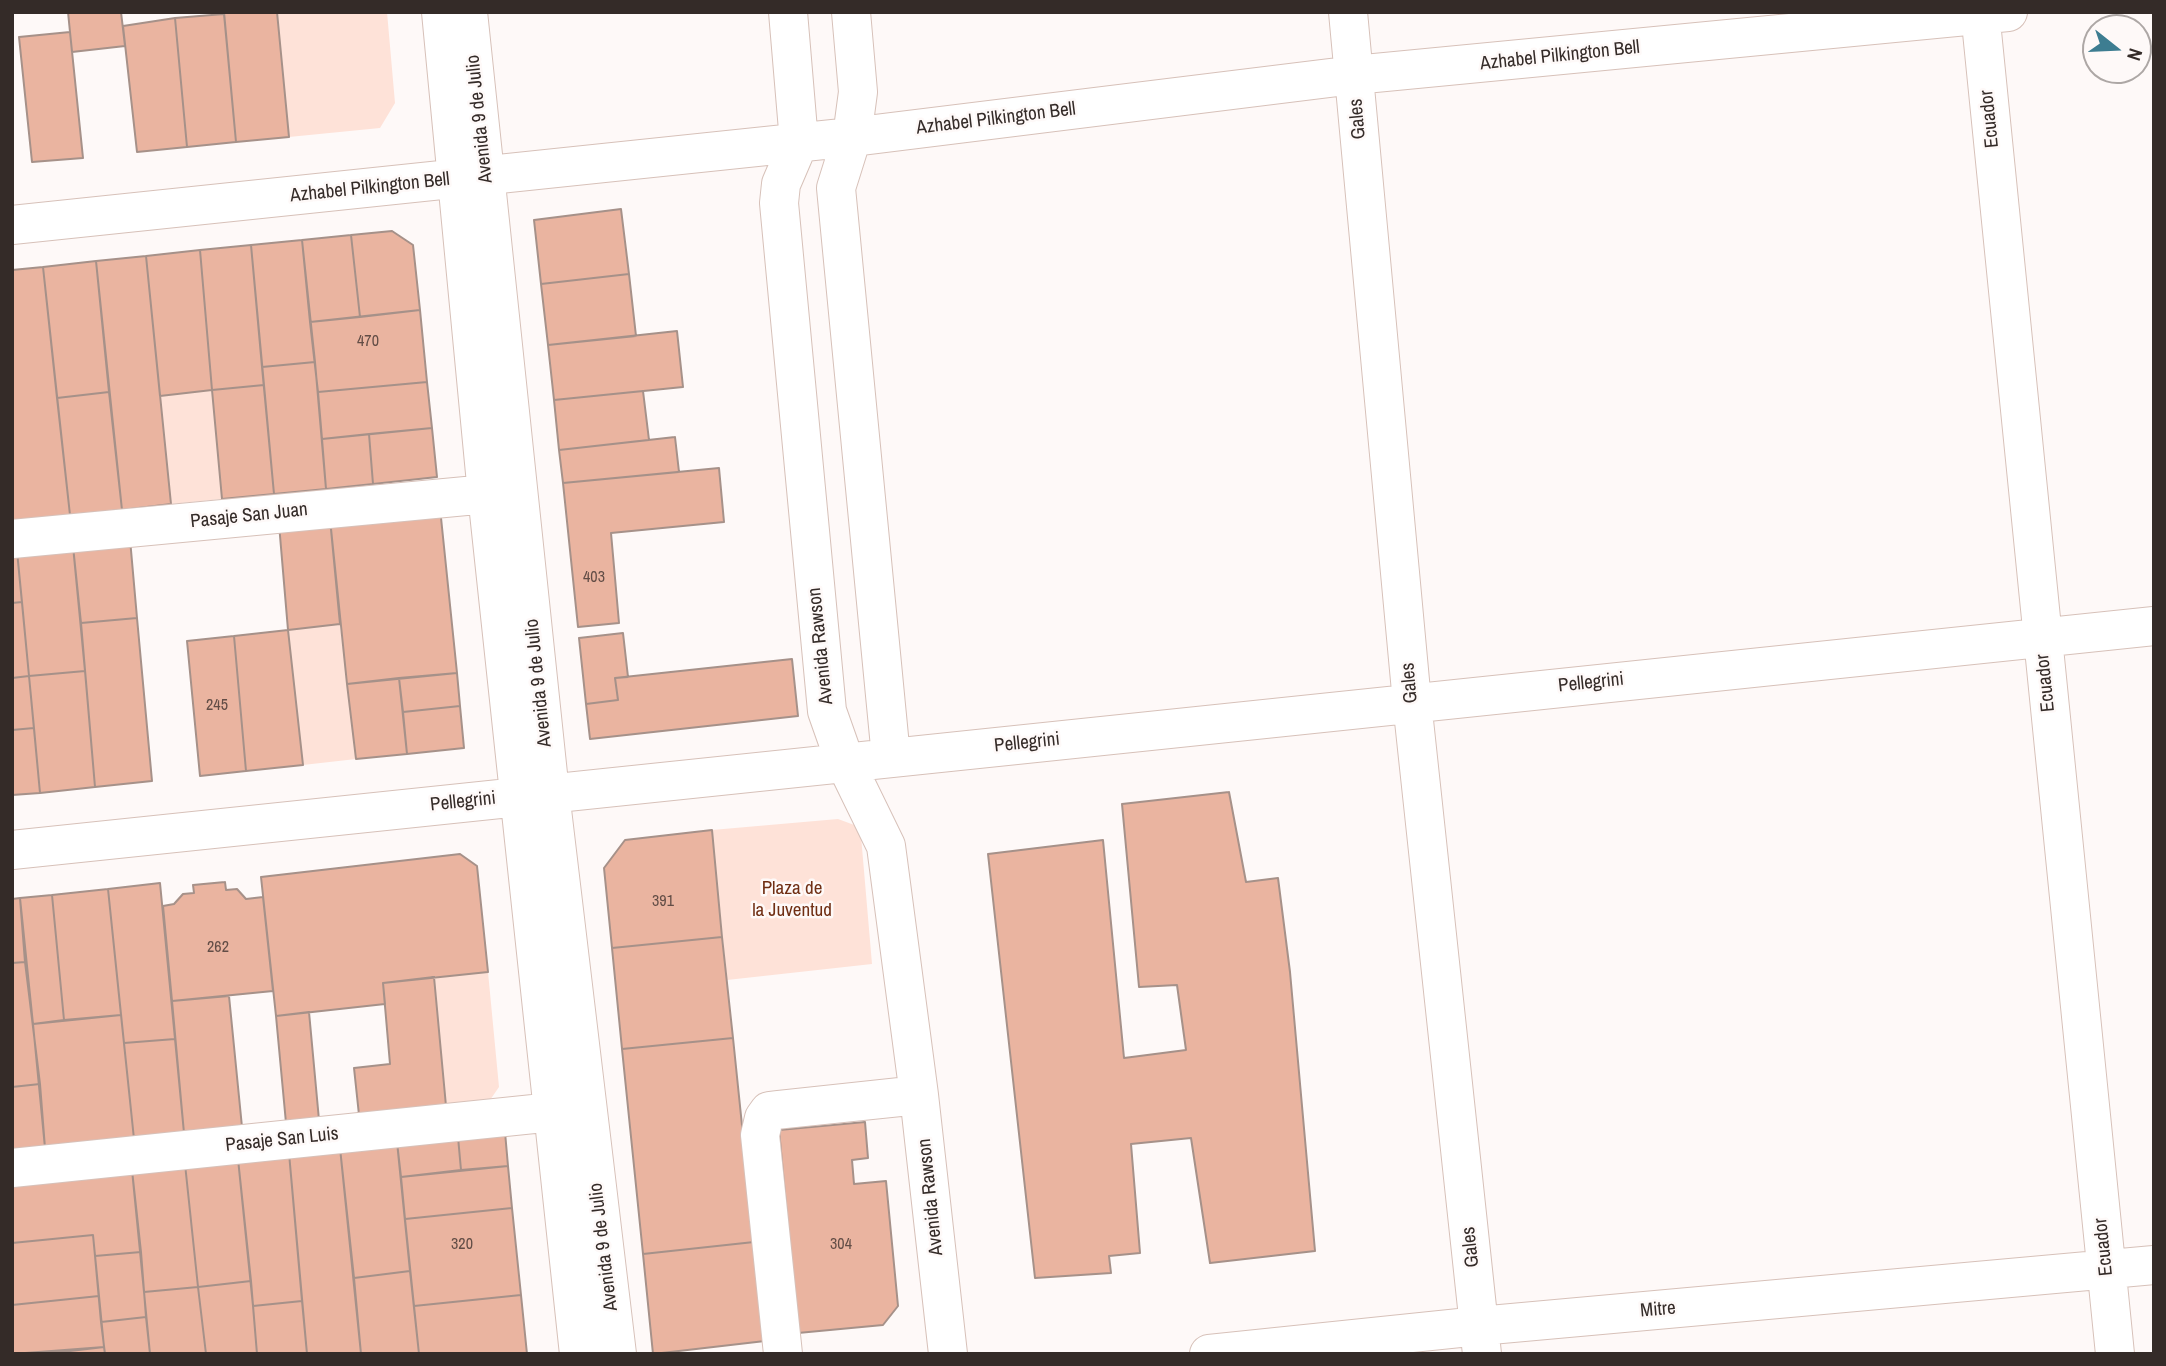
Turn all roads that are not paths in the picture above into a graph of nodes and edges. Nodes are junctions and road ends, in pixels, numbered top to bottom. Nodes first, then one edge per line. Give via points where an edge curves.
1 (442, 12) edge
2 (468, 12) edge
3 (788, 12) edge
4 (851, 12) edge
5 (1348, 12) edge
6 (1990, 13) edge
7 (1354, 75) junction
8 (852, 137) junction
9 (799, 142) junction
10 (472, 178) junction
11 (12, 225) edge
12 (487, 494) junction
13 (12, 539) edge
14 (2154, 626) edge
15 (2041, 636) junction
16 (1412, 702) junction
17 (891, 757) junction
18 (845, 762) junction
19 (534, 795) junction
20 (12, 850) edge
21 (919, 1095) junction
22 (553, 1112) junction
23 (12, 1168) edge
24 (2154, 1265) edge
25 (2106, 1271) junction
26 (1481, 1340) edge
27 (579, 1354) edge
28 (617, 1354) edge
29 (783, 1354) edge
30 (948, 1354) edge
31 (1209, 1354) edge
32 (2115, 1354) edge

1 - 10 street, Avenida 9 de Julio
2 - 10 street, Avenida 9 de Julio
3 - 9 street, Avenida Rawson
4 - 8 street via 858,92
5 - 7 street, Gales
6 - 7 street, Azhabel Pilkington Bell
6 - 15 street, Ecuador
7 - 8 street, Azhabel Pilkington Bell
7 - 16 street, Gales
8 - 9 street, Azhabel Pilkington Bell
8 - 17 street via 836,188
9 - 10 street, Azhabel Pilkington Bell
9 - 18 street, Avenida Rawson via 781,184 779,203 827,711
10 - 11 street, Azhabel Pilkington Bell
10 - 12 street, Avenida 9 de Julio
10 - 19 street, Avenida 9 de Julio
12 - 13 street, Pasaje San Juan
12 - 19 street, Avenida 9 de Julio
14 - 15 street, Pellegrini
15 - 16 street, Pellegrini
15 - 25 street, Ecuador
16 - 17 street, Pellegrini
16 - 26 street, Gales
17 - 18 street, Pellegrini
18 - 19 street, Pellegrini
18 - 21 street, Avenida Rawson via 886,846
19 - 20 street, Pellegrini
19 - 22 street, Avenida 9 de Julio
19 - 28 street, Avenida 9 de Julio
21 - 29 street via 769,1111 764,1118 760,1135
21 - 30 street, Avenida Rawson
22 - 23 street, Pasaje San Luis
22 - 27 street, Avenida 9 de Julio
24 - 25 street, Mitre
25 - 26 street, Mitre
25 - 32 street, Ecuador
26 - 31 street, Mitre

